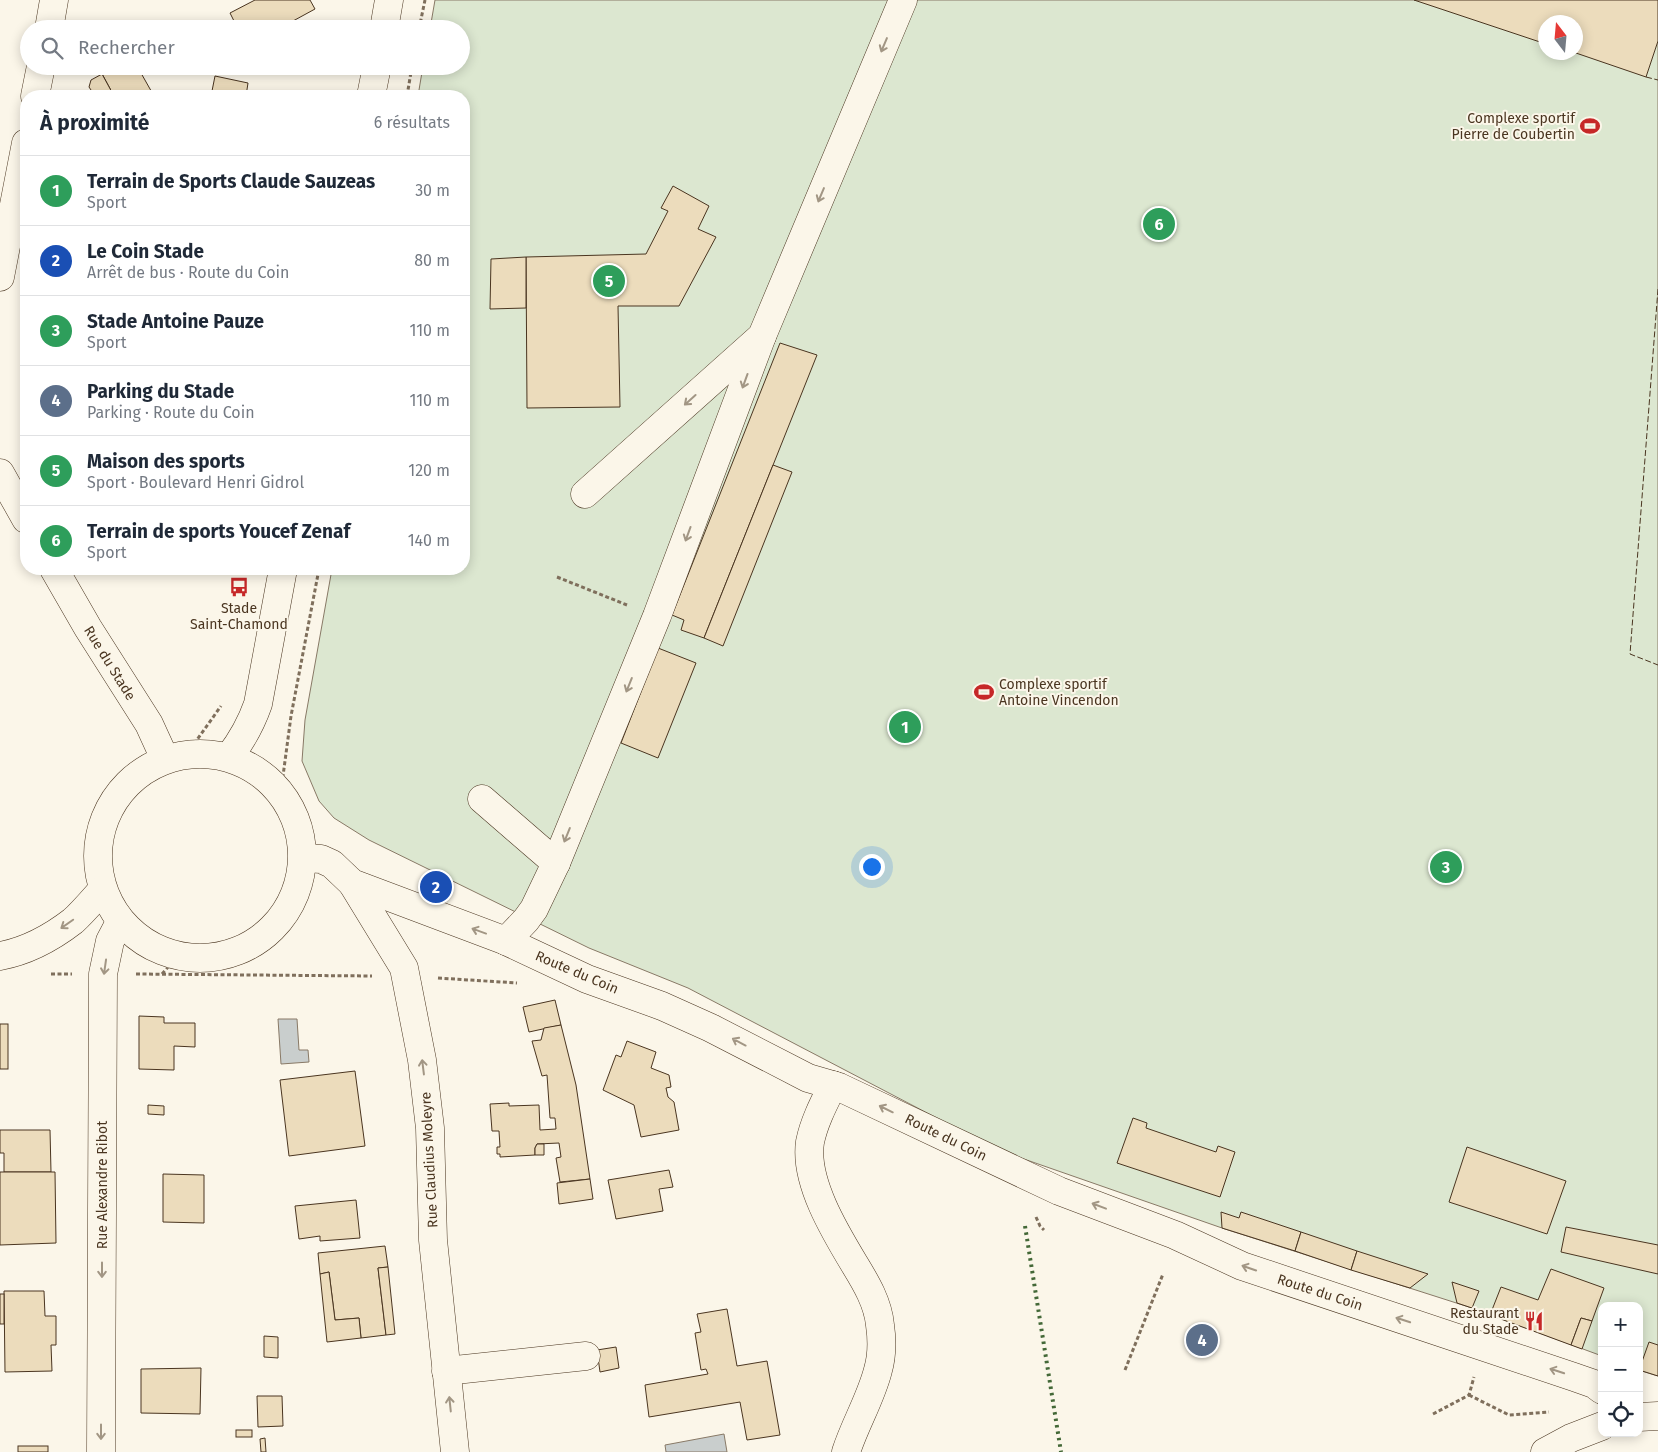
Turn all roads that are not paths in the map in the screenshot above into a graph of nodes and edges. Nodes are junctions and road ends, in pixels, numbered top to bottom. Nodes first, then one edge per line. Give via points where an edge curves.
1 (54, 0) edge
2 (389, 0) edge
3 (903, 0) edge
4 (51, 20) edge
5 (386, 20) edge
6 (39, 75) edge
7 (375, 75) edge
8 (36, 90) edge
9 (372, 90) edge
10 (20, 174) edge
11 (0, 278) edge
12 (762, 336) junction
13 (0, 473) edge
14 (585, 494) dead end
15 (20, 508) edge
16 (57, 575) edge
17 (282, 575) edge
18 (175, 757) junction
19 (229, 757) junction
20 (482, 799) dead end
21 (304, 858) junction
22 (556, 863) junction
23 (352, 883) junction
24 (102, 890) junction
25 (120, 922) junction
26 (506, 941) junction
27 (0, 956) edge
28 (833, 1085) junction
29 (586, 1356) dead end
30 (446, 1371) junction
31 (1598, 1387) edge
32 (1658, 1416) edge
33 (1643, 1417) edge
34 (1598, 1428) edge
35 (101, 1452) edge
36 (455, 1452) edge
37 (846, 1452) edge
38 (1545, 1452) edge

1 - 4 main road
2 - 5 main road
3 -> 12 main road
6 - 8 main road
7 - 9 main road
10 - 11 main road
12 -> 14 main road
12 -> 22 main road via 657,616
13 - 15 main road
16 - 18 main road, Rue du Stade via 148,724
17 - 19 main road via 258,704 251,724
18 - 19 main road via 193,753
18 - 24 main road via 138,774 107,811 97,845
19 - 21 main road via 261,772 281,792 298,823
20 - 22 main road
21 - 23 main road, Route du Coin via 321,859 332,864
21 - 25 main road via 292,903 270,931 240,951 169,966
22 - 26 main road via 534,909
26 -> 23 main road, Route du Coin
30 -> 23 main road, Rue Claudius Moleyre via 433,1240 430,1128 422,1060 406,976
24 - 25 main road
24 -> 27 main road via 74,920 42,942
25 -> 35 main road, Rue Alexandre Ribot via 110,941 104,974
28 -> 26 main road, Route du Coin via 808,1078 712,1028 587,979
31 -> 28 main road, Route du Coin via 1242,1266 1059,1191
28 - 37 main road via 816,1121 809,1157 824,1207 874,1301 881,1343 879,1369
29 - 30 main road
36 -> 30 main road, Rue Claudius Moleyre
32 - 33 main road
34 - 38 main road

